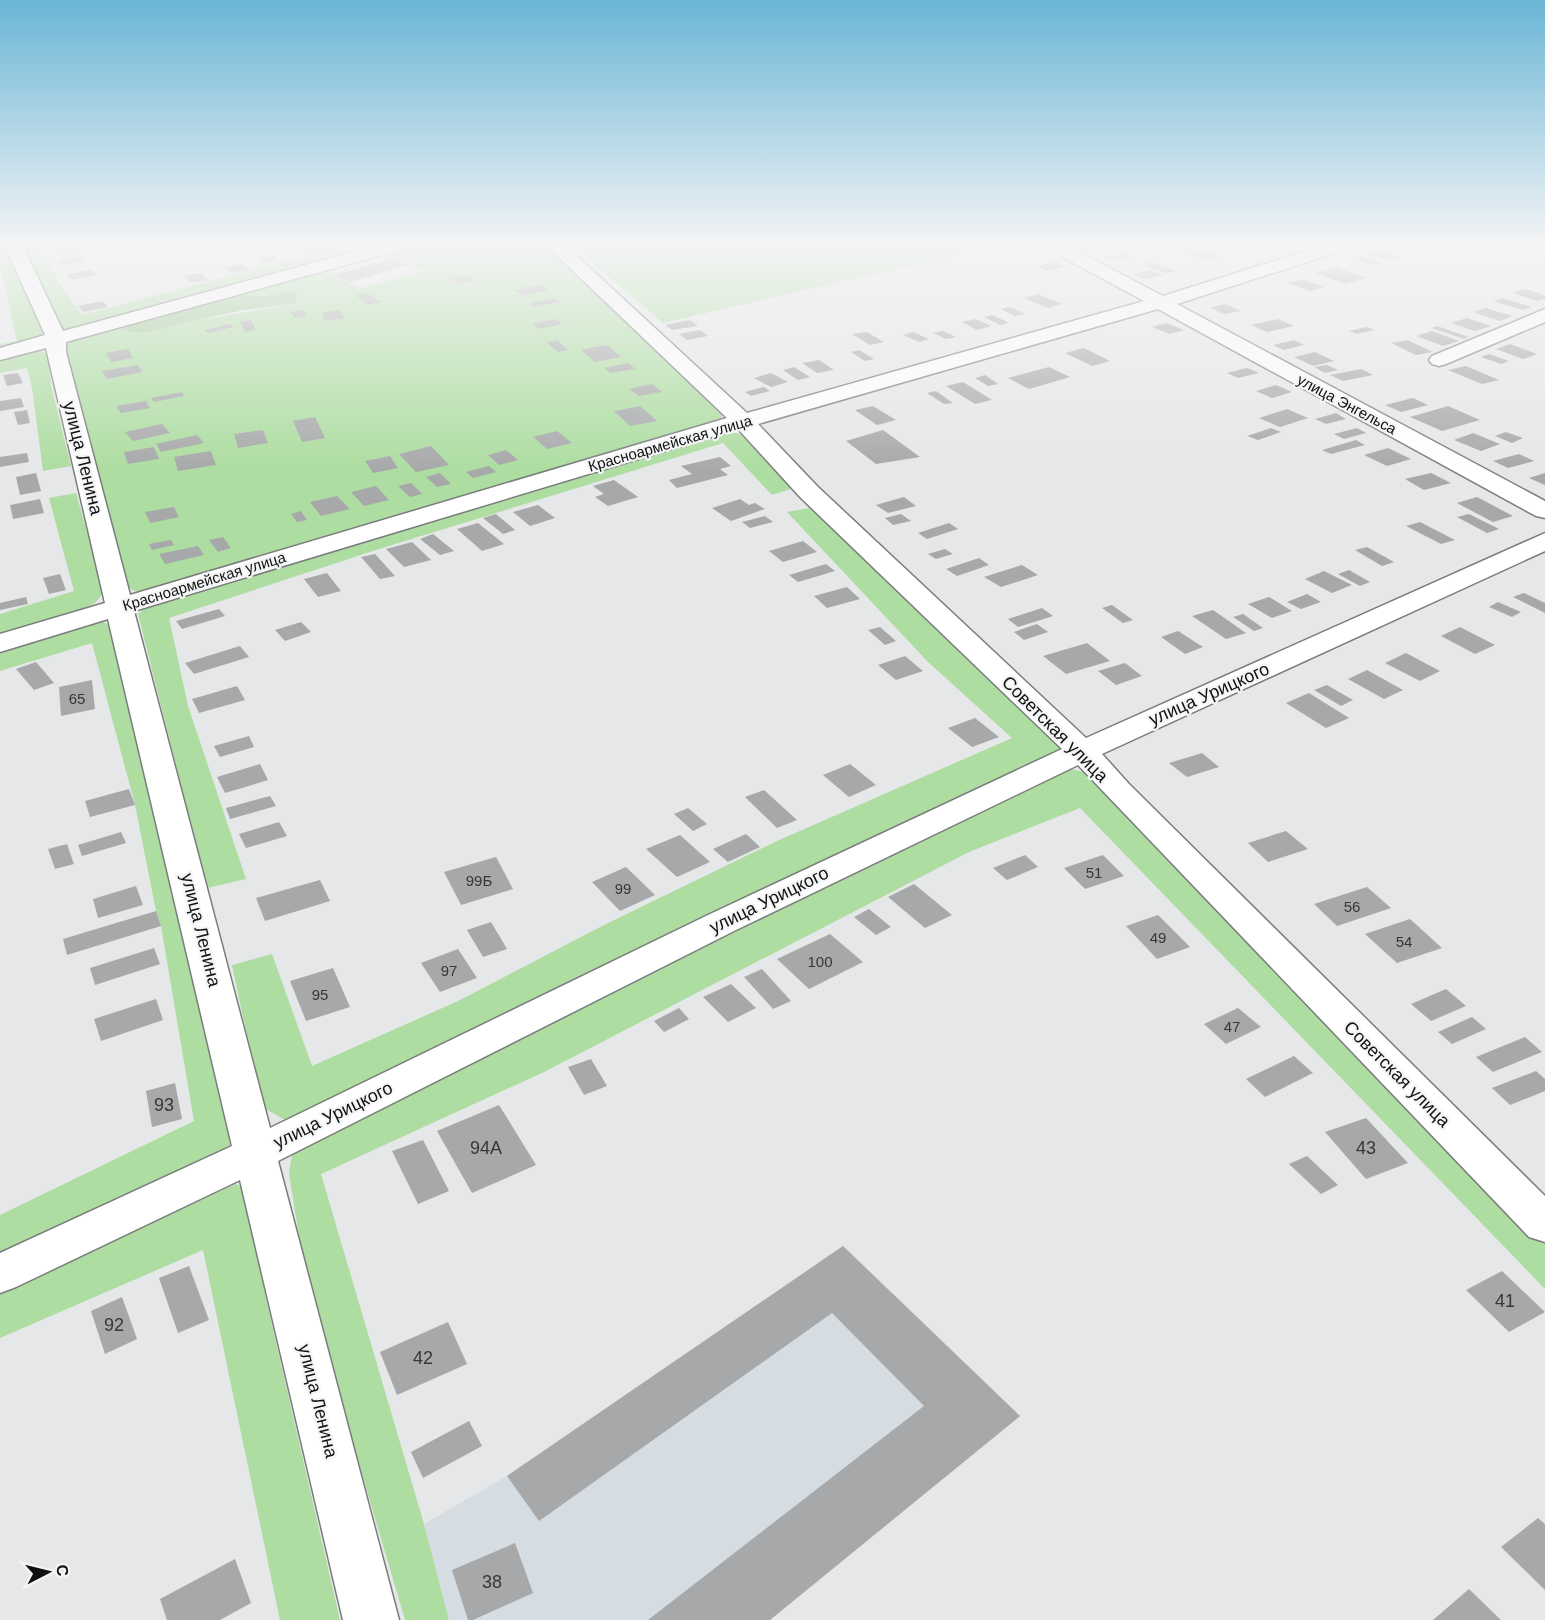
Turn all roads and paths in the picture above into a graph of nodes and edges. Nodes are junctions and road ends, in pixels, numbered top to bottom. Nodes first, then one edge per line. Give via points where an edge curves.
1 (48, 321) edge
2 (120, 321) edge
3 (636, 321) edge
4 (1098, 321) edge
5 (1193, 321) edge
6 (1532, 321) edge
7 (56, 338) junction
8 (0, 354) edge
9 (1439, 360) dead end
10 (744, 422) junction
11 (1545, 511) edge
12 (1545, 541) edge
13 (120, 607) junction
14 (0, 643) edge
15 (1082, 751) junction
16 (257, 1153) junction
17 (1545, 1224) edge
18 (0, 1274) edge
19 (371, 1620) edge

1 - 7 street, улица Ленина
2 - 7 street
3 - 10 street, Советская улица
4 - 10 street, Красноармейская улица
5 - 11 street, улица Энгельса
6 - 9 street
7 - 8 street
7 - 13 street, улица Ленина via 56,352
10 - 13 street, Красноармейская улица
10 - 15 street, Советская улица via 809,492
12 - 15 street, улица Урицкого
13 - 14 street, Красноармейская улица
13 - 16 street, улица Ленина
15 - 16 street, улица Урицкого via 710,928
15 - 17 street, Советская улица
16 - 18 street, улица Урицкого
16 - 19 street, улица Ленина

